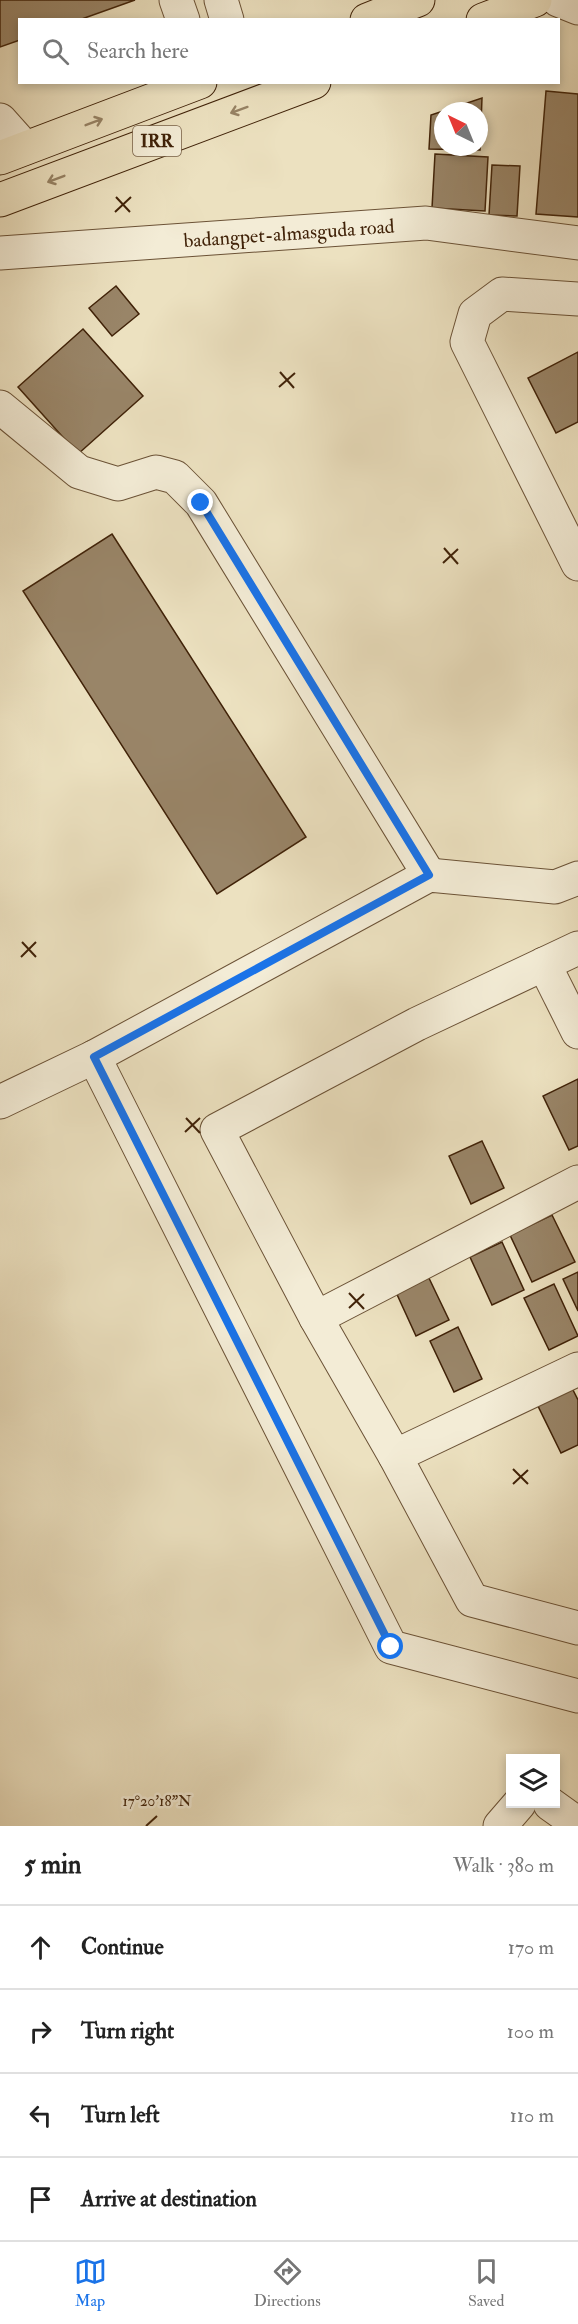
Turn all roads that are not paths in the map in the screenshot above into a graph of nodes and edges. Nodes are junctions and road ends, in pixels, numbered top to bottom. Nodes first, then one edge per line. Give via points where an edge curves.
1 (176, 0) edge
2 (221, 0) edge
3 (418, 0) edge
4 (535, 0) edge
5 (558, 0) edge
6 (578, 8) edge
7 (372, 12) edge
8 (182, 18) edge
9 (226, 18) edge
10 (488, 18) edge
11 (195, 84) edge
12 (309, 84) edge
13 (0, 120) edge
14 (13, 153) edge
15 (0, 200) edge
16 (578, 243) edge
17 (0, 253) edge
18 (578, 299) edge
19 (0, 407) edge
20 (578, 564) edge
21 (429, 875) junction
22 (578, 878) edge
23 (578, 948) edge
24 (544, 964) junction
25 (578, 1032) edge
26 (94, 1057) junction
27 (0, 1102) edge
28 (578, 1182) edge
29 (316, 1318) junction
30 (578, 1369) edge
31 (396, 1456) junction
32 (578, 1628) edge
33 (578, 1696) edge
34 (515, 1808) edge
35 (557, 1808) edge
36 (578, 1824) edge
37 (500, 1826) edge

1 - 8 street
2 - 9 street
3 - 7 highway
4 - 10 highway
5 - 6 street
14 -> 11 highway, IRR
12 -> 15 highway, IRR
13 - 14 street
16 - 17 street, badangpet-almasguda road via 426,223
18 - 20 street via 502,294 475,314 467,342
19 - 21 street via 78,472 118,484 156,472 175,477 201,503
21 - 22 street via 555,887
21 - 26 street
23 - 24 street
24 - 25 street
24 - 29 street via 417,1024 218,1130
26 - 27 street
26 - 33 street via 391,1647
28 - 29 street
29 - 31 street
30 - 31 street
31 - 32 street via 472,1600
34 - 37 street
35 - 36 street

